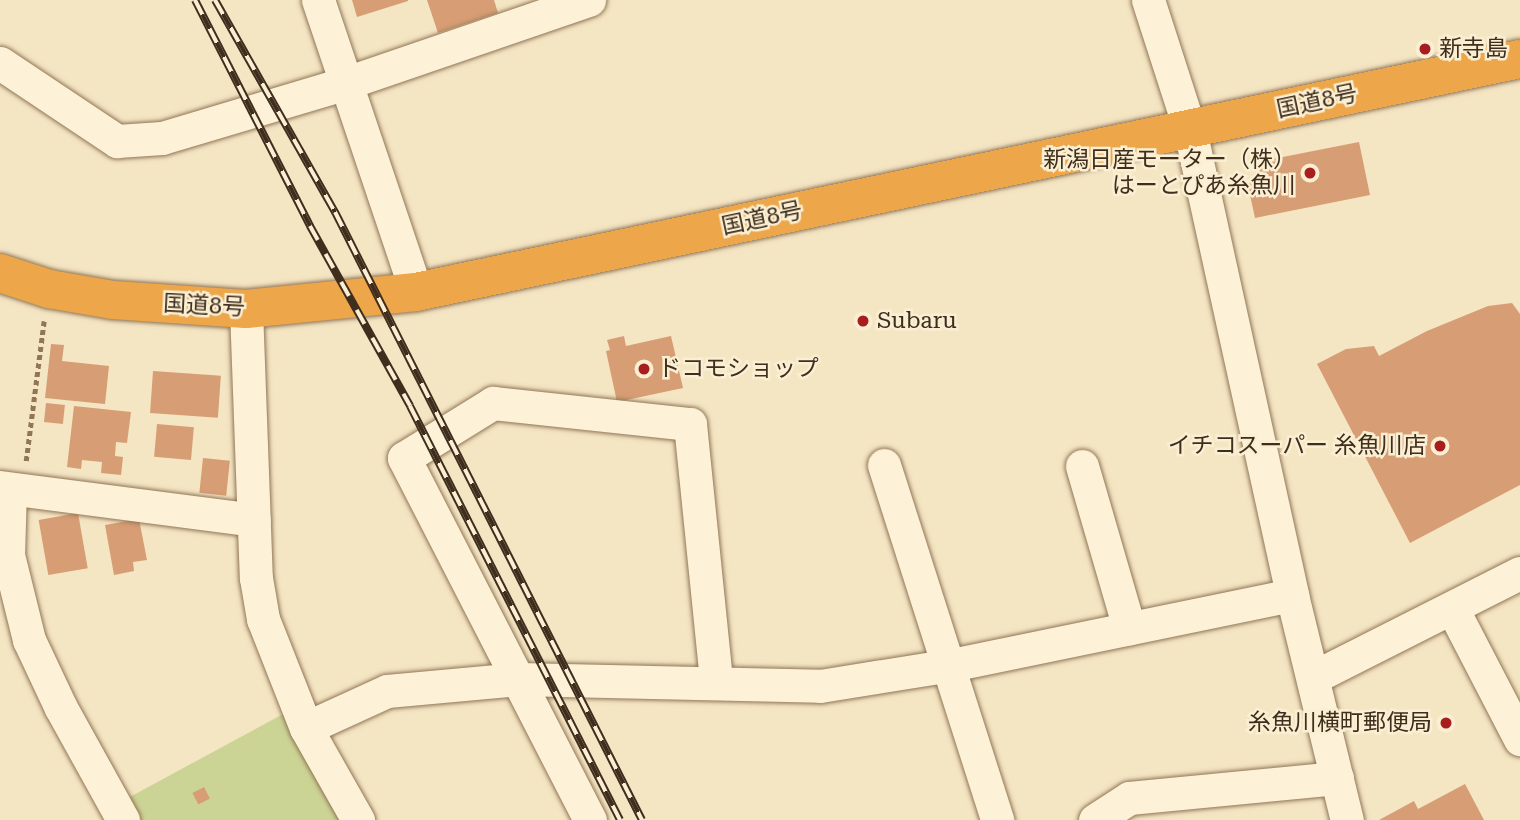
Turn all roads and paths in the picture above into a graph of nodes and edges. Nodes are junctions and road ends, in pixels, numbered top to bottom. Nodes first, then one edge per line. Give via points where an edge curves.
1 (318, 0) edge
2 (589, 0) edge
3 (1148, 0) edge
4 (528, 10) edge
5 (1520, 59) edge
6 (0, 63) edge
7 (346, 83) junction
8 (1190, 130) junction
9 (0, 273) edge
10 (49, 289) junction
11 (416, 292) junction
12 (246, 309) junction
13 (884, 465) dead end
14 (1082, 466) dead end
15 (10, 489) edge
16 (254, 520) junction
17 (1520, 573) edge
18 (1292, 595) junction
19 (1452, 608) junction
20 (1129, 628) junction
21 (951, 665) junction
22 (1314, 677) junction
23 (518, 679) junction
24 (716, 682) junction
25 (306, 728) junction
26 (1520, 739) edge
27 (1337, 778) junction
28 (1173, 807) edge
29 (123, 820) edge
30 (358, 820) edge
31 (590, 820) edge
32 (997, 820) edge
33 (1094, 820) edge
34 (1347, 820) edge

1 - 7 street
2 - 4 street
3 - 8 street
4 - 7 street
5 - 8 highway, 国道8号
6 - 7 street via 117,141 162,138
7 - 11 street
8 - 11 highway, 国道8号
8 - 18 street
9 - 10 highway, 国道8号
10 - 12 highway, 国道8号 via 113,300
10 - 15 path
11 - 12 highway, 国道8号
12 - 16 street
13 - 21 street
14 - 20 street
15 - 16 street
15 - 29 street via 8,555 29,639
16 - 25 street via 263,619 280,672
17 - 19 street
18 - 20 street
18 - 22 street
19 - 22 street
19 - 26 street
20 - 21 street
21 - 24 street via 820,686
21 - 32 street
22 - 27 street
23 - 24 street
23 - 24 street via 404,458 493,404 690,424
23 - 25 street via 387,691
23 - 31 street
25 - 30 street
27 - 28 street
27 - 34 street
28 - 33 street via 1129,798

